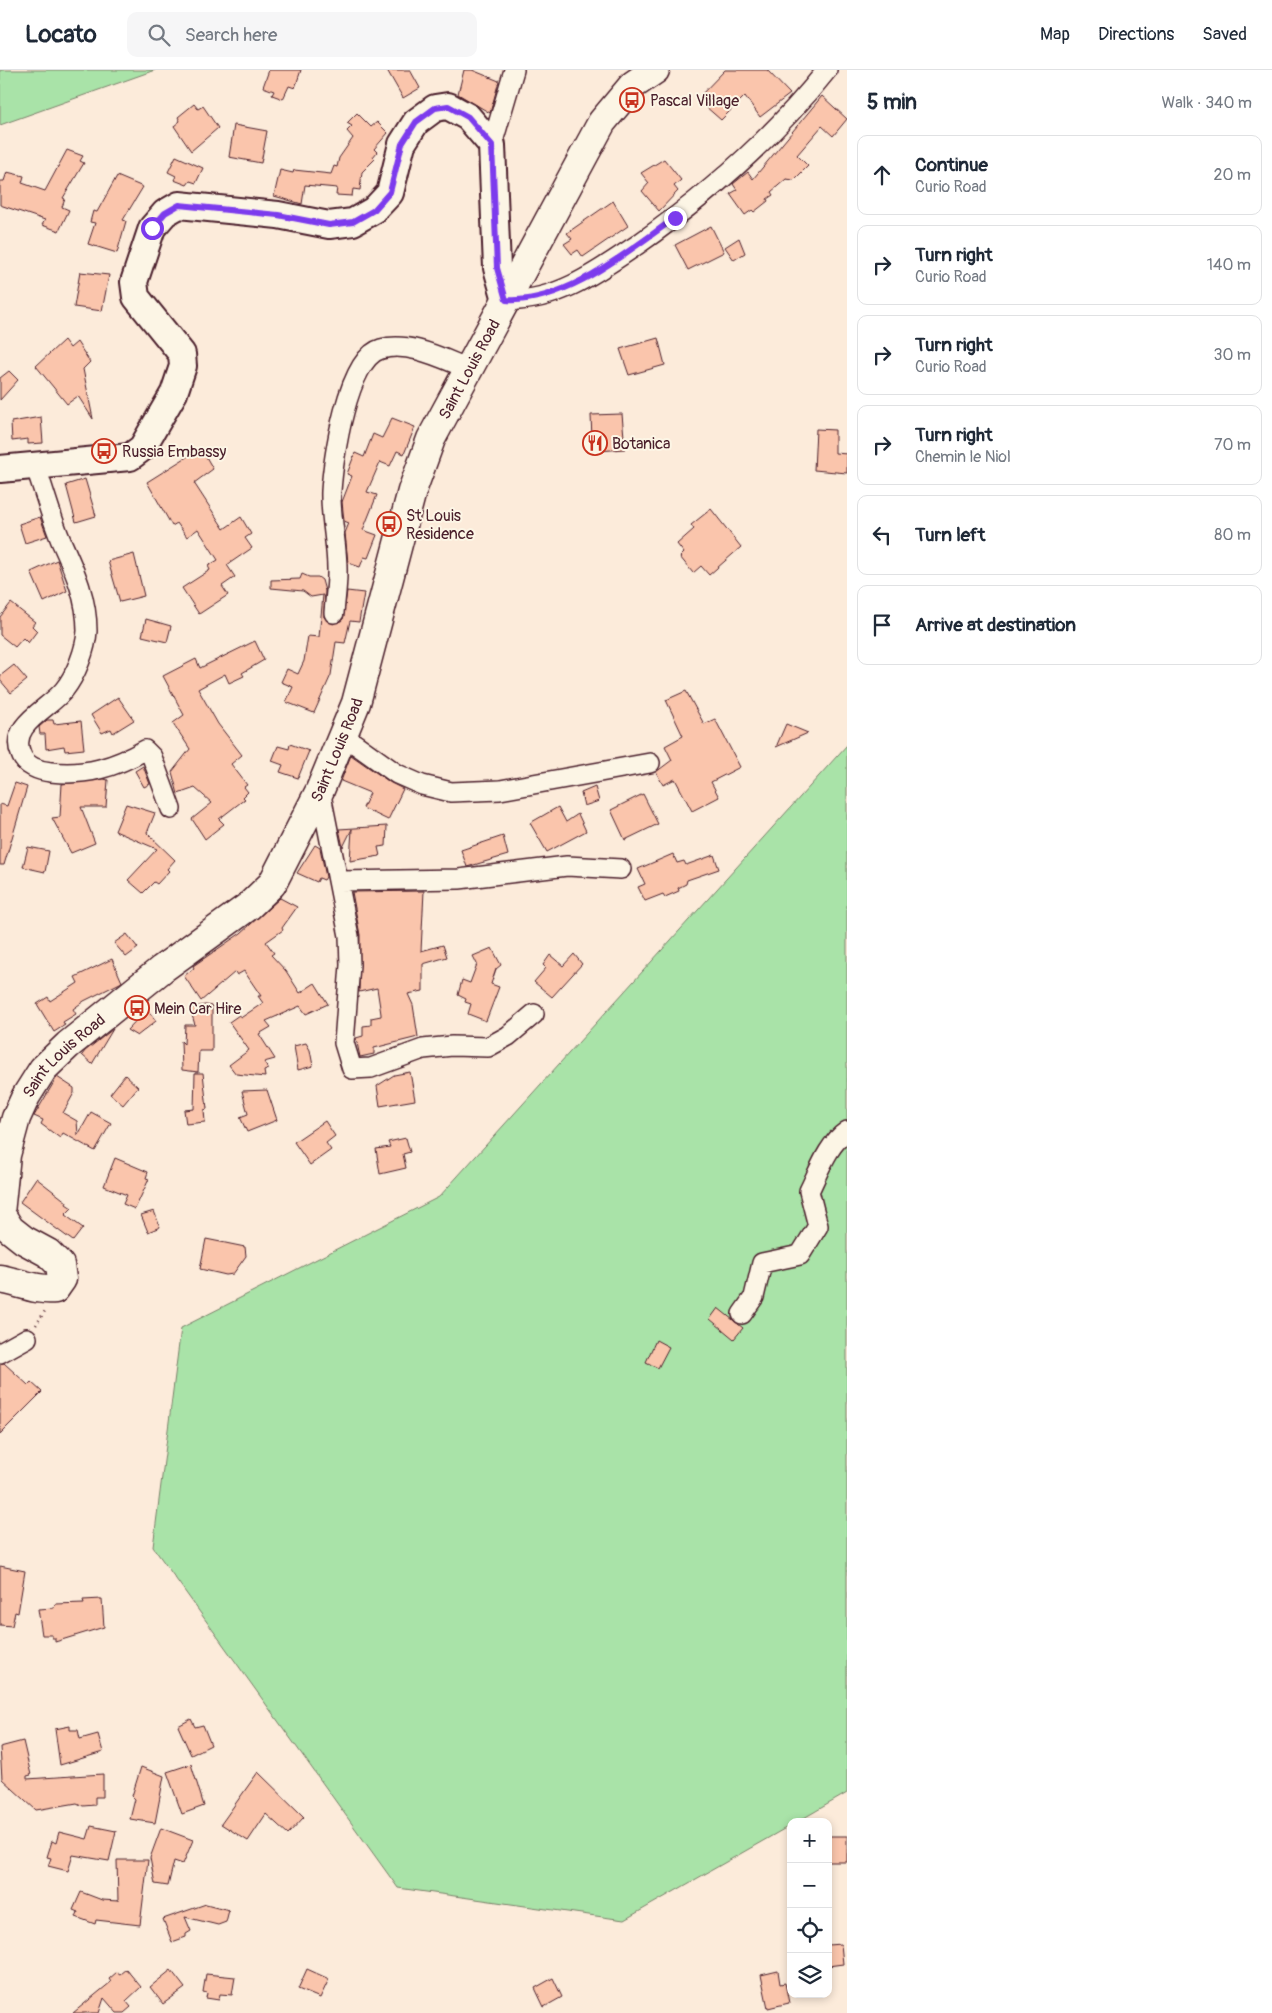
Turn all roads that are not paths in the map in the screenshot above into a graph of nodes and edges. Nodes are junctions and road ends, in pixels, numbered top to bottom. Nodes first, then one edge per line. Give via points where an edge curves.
1 (514, 70) edge
2 (655, 70) edge
3 (827, 70) edge
4 (492, 145) junction
5 (506, 300) junction
6 (469, 369) junction
7 (35, 466) junction
8 (0, 469) edge
9 (334, 612) dead end
10 (344, 736) junction
11 (650, 763) dead end
12 (320, 790) junction
13 (171, 809) dead end
14 (621, 869) dead end
15 (340, 881) junction
16 (534, 1014) dead end
17 (847, 1131) edge
18 (3, 1156) edge
19 (0, 1279) edge
20 (742, 1314) dead end
21 (27, 1338) road end
22 (0, 1353) edge

1 - 4 street
2 - 5 main road, Saint Louis Road via 633,85 602,122
3 - 5 street via 769,136 675,218 600,270 549,295
4 - 5 main road via 497,268
4 - 7 main road via 468,117 448,106 435,108 416,122 402,144 390,192 374,210 353,222 329,225 278,215 179,205 165,213 152,228 134,282 136,297 182,354 183,366 174,393 142,448 130,457
5 - 6 main road, Saint Louis Road
6 - 9 street via 426,352 400,347 371,352 362,365 352,386 334,458 331,493 337,574
6 - 10 main road, Saint Louis Road via 431,439 412,491 356,703
7 - 8 main road
7 - 13 street via 61,540 80,582 87,633 83,651 65,689 24,726 19,750 23,759 33,767 69,774 112,766 145,750 152,757
10 - 11 street via 397,774 422,785 451,792 500,790
10 - 12 main road, Saint Louis Road
12 - 15 street
12 - 18 main road, Saint Louis Road via 272,884 249,906 162,969 43,1069 26,1096
14 - 15 street via 567,866 459,879
15 - 16 street via 350,965 344,1043 352,1069 371,1068 423,1049 488,1047 508,1036
17 - 20 street via 827,1155 809,1191 818,1226 800,1255 762,1263 754,1297
18 - 19 main road, Saint Louis Road via 0,1213 10,1229 48,1253 60,1265 62,1280 55,1289 40,1290
21 - 22 street

